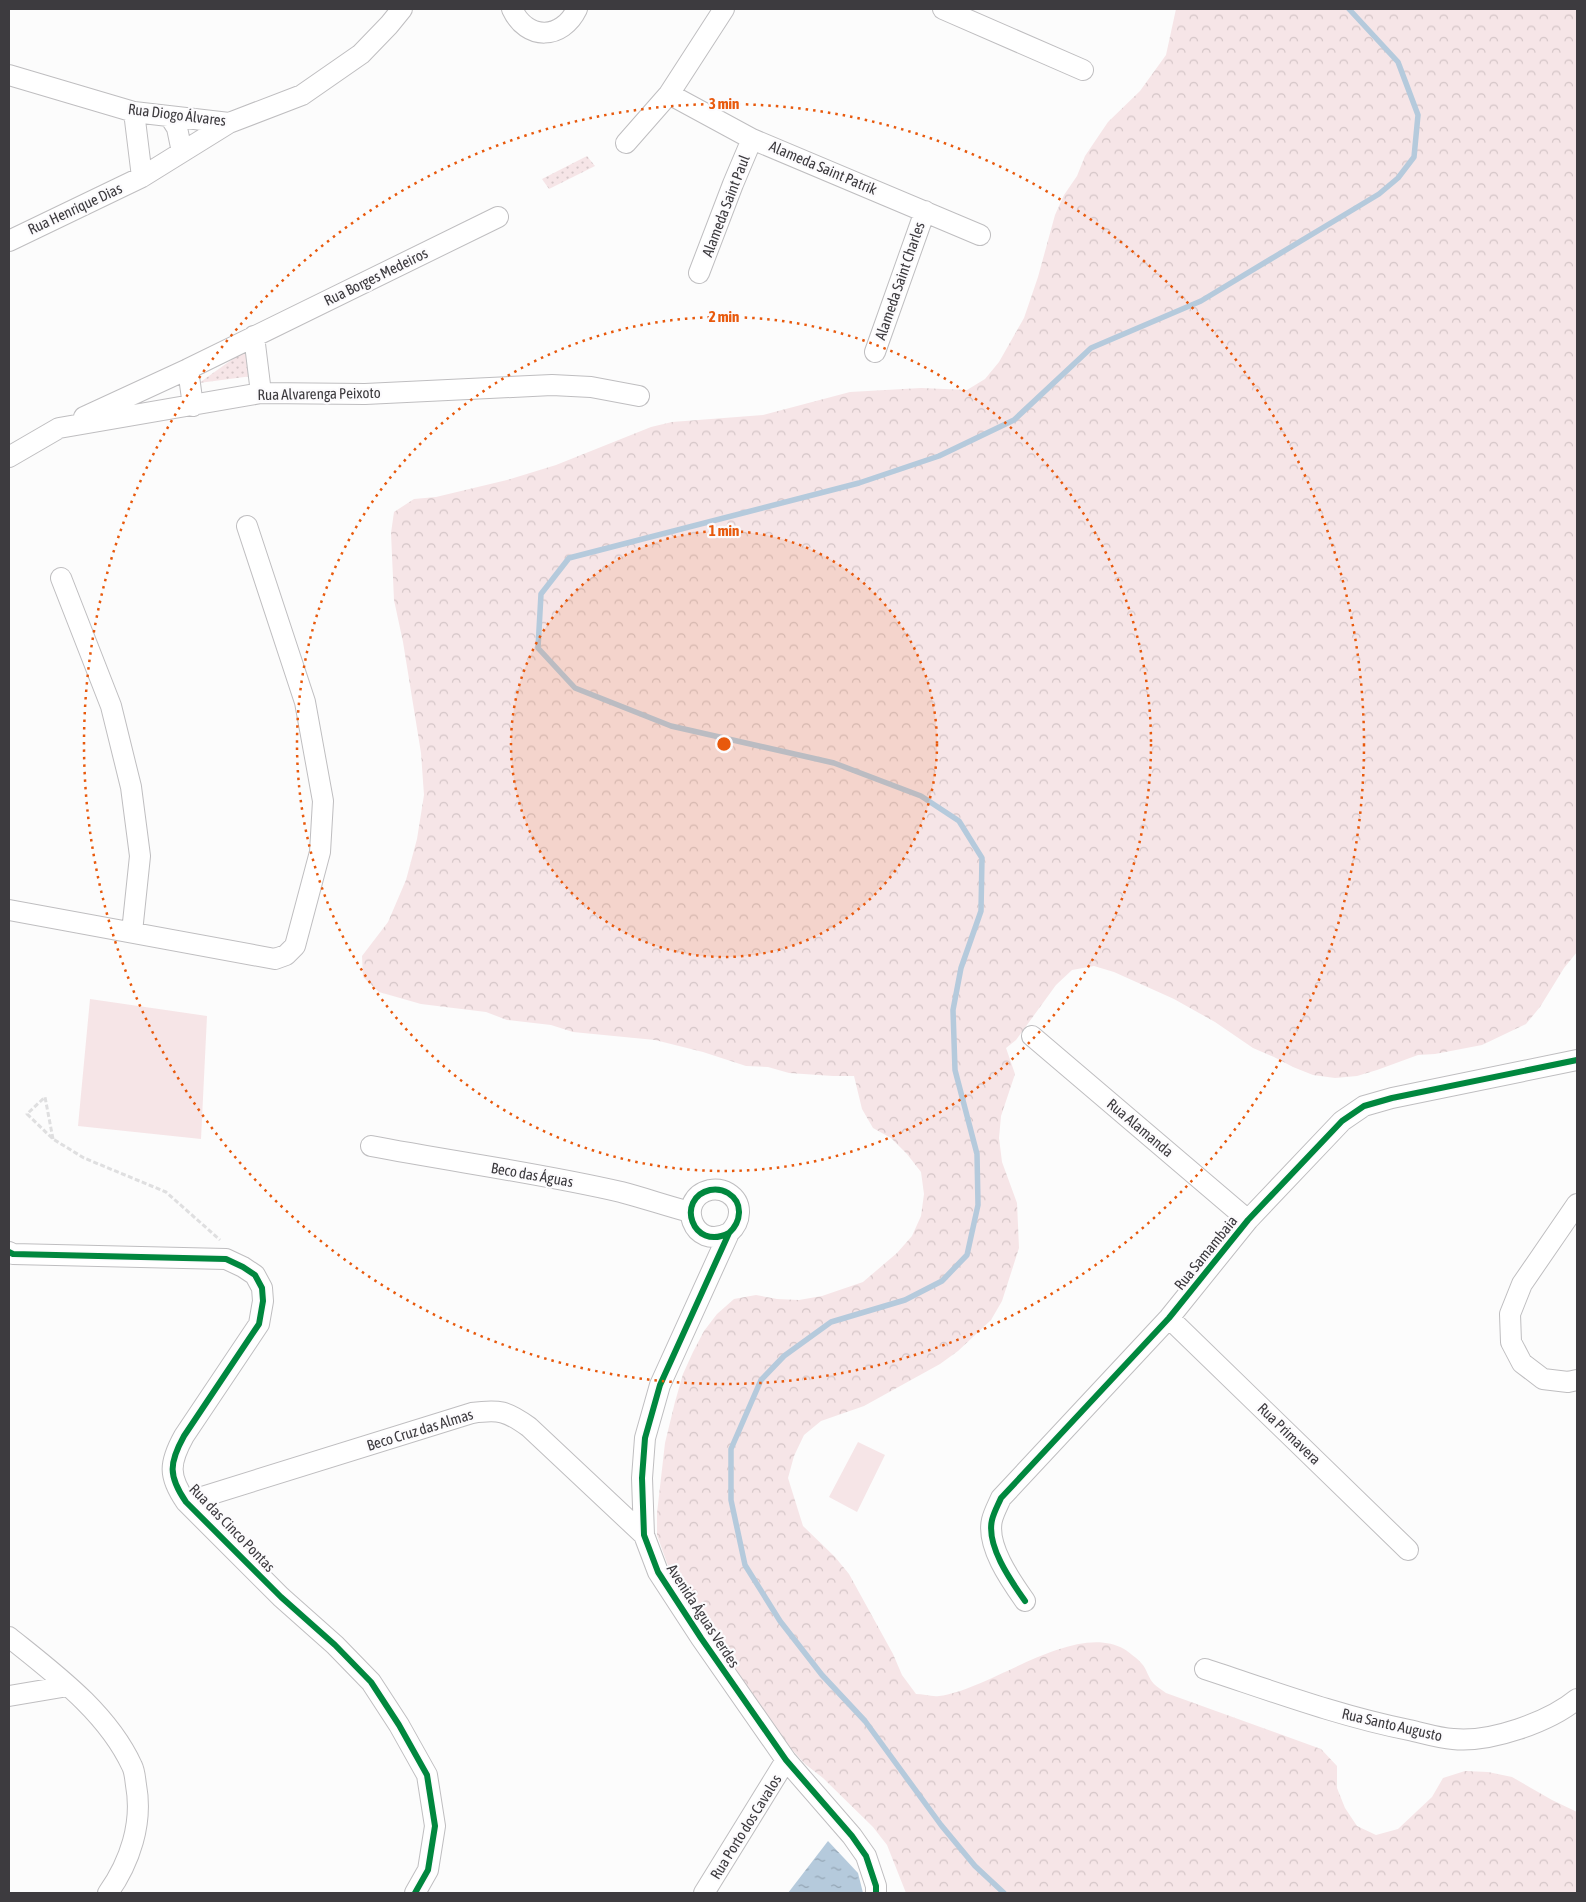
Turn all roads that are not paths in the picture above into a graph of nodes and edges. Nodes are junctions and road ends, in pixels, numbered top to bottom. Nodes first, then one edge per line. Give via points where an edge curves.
1 (402, 9) edge
2 (512, 9) edge
3 (577, 9) edge
4 (724, 9) edge
5 (943, 9) edge
6 (1083, 70) dead end
7 (9, 75) edge
8 (669, 94) junction
9 (134, 112) junction
10 (170, 117) junction
11 (230, 123) junction
12 (752, 139) junction
13 (626, 142) dead end
14 (182, 152) junction
15 (142, 177) junction
16 (925, 211) junction
17 (498, 217) dead end
18 (980, 235) dead end
19 (9, 241) edge
20 (699, 273) dead end
21 (254, 336) junction
22 (876, 352) dead end
23 (188, 369) junction
24 (261, 394) junction
25 (639, 396) dead end
26 (193, 406) junction
27 (59, 428) junction
28 (9, 457) edge
29 (247, 526) dead end
30 (62, 578) dead end
31 (9, 910) edge
32 (132, 932) junction
33 (1032, 1036) dead end
34 (1577, 1060) edge
35 (371, 1146) dead end
36 (1577, 1204) edge
37 (690, 1212) junction
38 (1248, 1220) junction
39 (729, 1233) junction
40 (10, 1255) edge
41 (1169, 1318) junction
42 (1577, 1380) edge
43 (186, 1502) junction
44 (644, 1536) junction
45 (1408, 1550) dead end
46 (1025, 1601) dead end
47 (9, 1638) edge
48 (1205, 1670) dead end
49 (68, 1686) junction
50 (9, 1696) edge
51 (1577, 1699) edge
52 (786, 1760) junction
53 (108, 1893) edge
54 (415, 1893) edge
55 (704, 1893) edge
56 (876, 1893) edge

1 - 11 street, Rua Diogo Álvares via 361,54 302,95
2 - 3 street via 522,24 539,32 558,30 567,25
4 - 8 street
5 - 6 street
7 - 9 street, Rua Diogo Álvares
8 - 12 street, Alameda Saint Patrik
8 - 13 street
9 - 10 street, Rua Diogo Álvares
9 - 15 street
10 - 11 street, Rua Diogo Álvares
10 - 14 street via 177,128
11 - 14 street, Rua Henrique Dias
12 - 16 street, Alameda Saint Patrik
12 - 20 street, Alameda Saint Paul
14 - 15 street, Rua Henrique Dias
15 - 19 street, Rua Henrique Dias
16 - 18 street, Alameda Saint Patrik
16 - 22 street, Alameda Saint Charles
17 - 21 street, Rua Borges Medeiros
21 - 23 street, Rua Borges Medeiros
21 - 24 street
23 - 26 street
23 - 27 street, Rua Borges Medeiros
24 - 25 street, Rua Alvarenga Peixoto via 366,394 552,385 591,387
24 - 26 street, Rua Alvarenga Peixoto
26 - 27 street, Rua Alvarenga Peixoto
27 - 28 street, Rua Alvarenga Peixoto
29 - 32 street via 305,702 323,801 320,852 295,946 276,959
30 - 32 street via 111,706 131,787 140,856
31 - 32 street
33 - 38 street, Rua Alamanda
34 - 38 street, Rua Samambaia via 1364,1106 1342,1120
35 - 37 street, Beco das Águas via 622,1192
36 - 42 street via 1522,1284 1510,1314 1511,1342 1522,1364 1544,1379
37 - 39 street via 695,1227 707,1236 714,1238
37 - 39 street, Avenida Águas Verdes via 692,1204 704,1192 711,1189 728,1192 734,1198 739,1213 738,1221
38 - 41 street, Rua Samambaia
39 - 44 street, Avenida Águas Verdes via 660,1385 645,1438 642,1478
40 - 43 street, Rua das Cinco Pontas via 226,1260 255,1275 262,1288 259,1324 175,1452 171,1471
41 - 45 street, Rua Primavera
41 - 46 street, Rua Samambaia via 1001,1498 992,1521 993,1544 1006,1574
43 - 44 street, Beco Cruz das Almas via 490,1410 511,1414 529,1427
43 - 54 street, Rua das Cinco Pontas via 371,1682 399,1725 427,1775 435,1826 428,1870
44 - 52 street, Avenida Águas Verdes via 658,1572
47 - 49 street
48 - 51 street, Rua Santo Augusto via 1365,1721 1454,1740 1489,1736 1531,1725
49 - 50 street
49 - 53 street via 110,1729 133,1768 139,1800 135,1838
52 - 55 street, Rua Porto dos Cavalos
52 - 56 street, Avenida Águas Verdes via 866,1856

